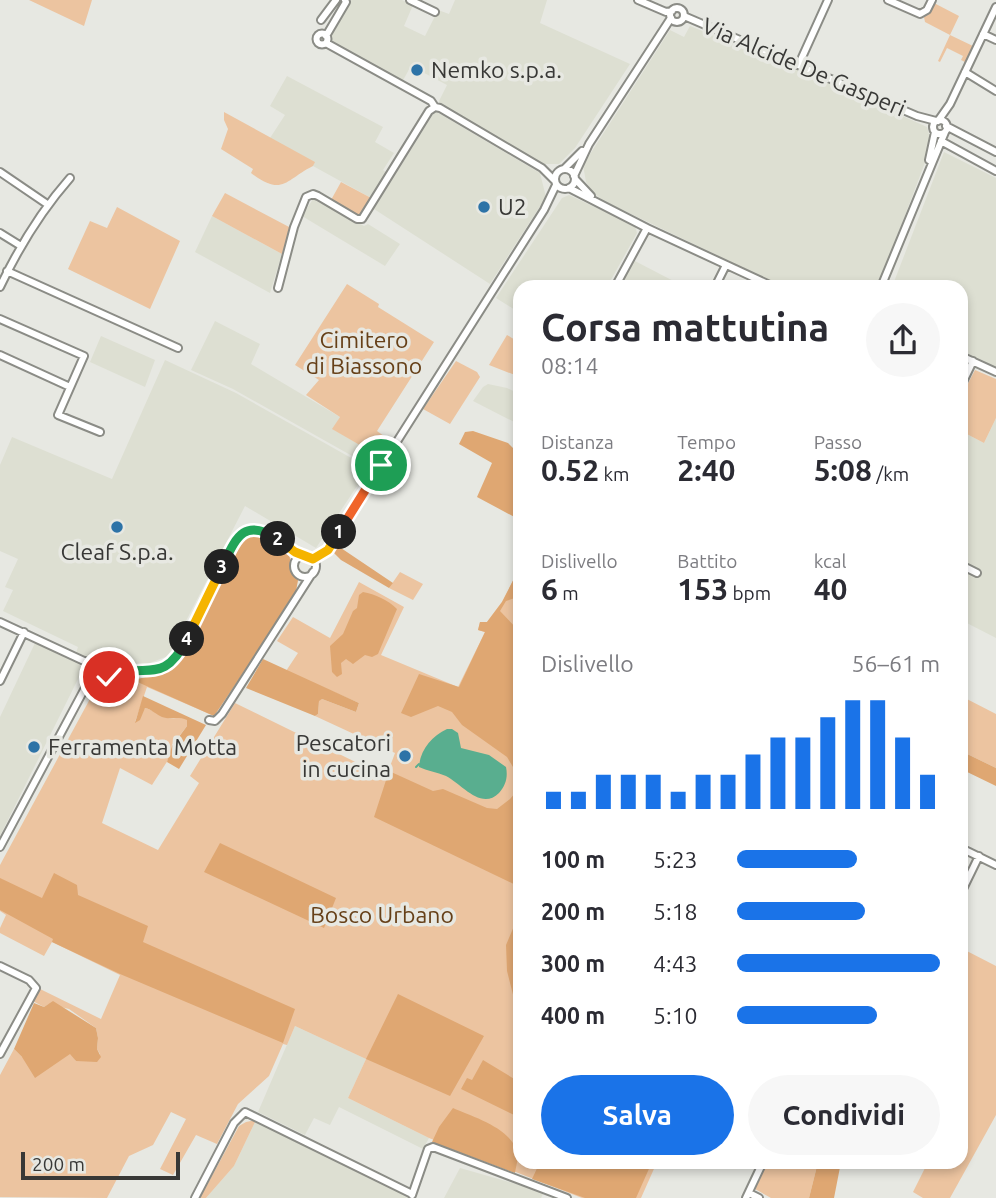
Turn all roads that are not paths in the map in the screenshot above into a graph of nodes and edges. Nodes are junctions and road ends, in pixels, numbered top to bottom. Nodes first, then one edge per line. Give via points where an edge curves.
1 (336, 0) edge
2 (345, 0) edge
3 (410, 0) edge
4 (638, 0) edge
5 (684, 0) edge
6 (828, 0) edge
7 (888, 0) edge
8 (932, 0) edge
9 (996, 7) edge
10 (680, 9) junction
11 (435, 12) dead end
12 (671, 15) junction
13 (684, 16) junction
14 (321, 20) dead end
15 (984, 34) junction
16 (996, 40) edge
17 (799, 64) junction
18 (965, 72) junction
19 (996, 90) edge
20 (950, 104) junction
21 (435, 107) junction
22 (935, 125) junction
23 (945, 127) junction
24 (945, 143) junction
25 (589, 144) junction
26 (996, 152) edge
27 (542, 168) junction
28 (562, 170) junction
29 (996, 171) edge
30 (0, 172) edge
31 (69, 178) dead end
32 (574, 178) junction
33 (925, 178) junction
34 (555, 183) junction
35 (567, 189) junction
36 (595, 200) junction
37 (47, 204) junction
38 (544, 210) junction
39 (647, 228) junction
40 (0, 233) edge
41 (21, 247) junction
42 (726, 265) junction
43 (8, 271) junction
44 (619, 280) edge
45 (718, 280) edge
46 (759, 280) edge
47 (884, 280) edge
48 (0, 287) edge
49 (278, 288) dead end
50 (0, 319) edge
51 (178, 348) dead end
52 (0, 355) edge
53 (968, 359) edge
54 (973, 361) junction
55 (968, 371) edge
56 (996, 372) edge
57 (70, 387) junction
58 (100, 432) dead end
59 (287, 546) junction
60 (325, 552) junction
61 (302, 555) junction
62 (313, 559) junction
63 (295, 561) junction
64 (968, 568) edge
65 (314, 570) junction
66 (977, 573) dead end
67 (300, 576) junction
68 (301, 592) junction
69 (0, 622) edge
70 (24, 632) junction
71 (93, 663) junction
72 (113, 667) junction
73 (130, 672) junction
74 (92, 675) junction
75 (111, 676) junction
76 (104, 680) junction
77 (0, 681) edge
78 (84, 693) junction
79 (209, 720) dead end
80 (0, 847) edge
81 (968, 851) edge
82 (979, 856) junction
83 (996, 865) edge
84 (968, 879) edge
85 (0, 966) edge
86 (0, 1054) edge
87 (760, 1169) edge
88 (549, 1195) edge
89 (747, 1195) edge
90 (412, 1196) edge
91 (195, 1198) edge
92 (567, 1198) edge
93 (759, 1198) edge

1 - 14 street
2 - 21 street via 326,39
3 - 11 street
4 - 12 street
5 - 10 street
6 - 17 street
7 - 8 street via 920,14
9 - 15 street
10 - 12 street
10 - 13 street
12 - 13 street via 679,22
12 - 25 street
13 - 17 street, Via Alcide De Gasperi
15 - 16 street
15 - 18 street
17 - 22 street, Via Alcide De Gasperi
18 - 19 street
18 - 20 street
20 - 22 street
20 - 23 street
21 - 27 street
21 - 49 street via 362,219 313,194 306,197
22 - 23 street
22 - 23 street via 940,134
22 - 33 street
23 - 24 street
23 - 26 street
24 - 29 street
24 - 33 street
25 - 28 street
25 - 32 street
27 - 28 street
27 - 34 street
28 - 32 street via 572,172
28 - 34 street via 555,175
30 - 37 street
31 - 37 street
32 - 35 street
32 - 36 street
33 - 47 street
34 - 35 street
34 - 38 street
35 - 36 street
35 - 38 street
36 - 39 street
37 - 41 street
38 - 60 street
39 - 42 street
39 - 44 street
40 - 41 street
41 - 43 street
42 - 45 street
42 - 46 street
43 - 48 street
43 - 51 street
50 - 57 street via 84,356
52 - 57 street
53 - 54 street
54 - 55 street
54 - 56 street
57 - 58 street via 58,415
59 - 61 street
59 - 63 street
59 - 73 street via 260,530 241,533 176,659 157,670
60 - 62 street
60 - 65 street
61 - 62 street
61 - 63 street
62 - 65 street
63 - 67 street
64 - 66 street
65 - 67 street via 309,576
65 - 68 street
67 - 68 street
68 - 79 street via 222,714
69 - 70 street
70 - 71 street
70 - 77 street
71 - 72 street via 104,659
71 - 74 street
72 - 73 street
72 - 75 street
73 - 75 street
74 - 76 street
74 - 78 street
75 - 76 street
76 - 78 street
78 - 80 street
81 - 82 street
82 - 83 street
82 - 84 street
85 - 86 street via 36,988
87 - 89 street
88 - 90 street via 430,1147
88 - 92 street
89 - 93 street
90 - 91 street via 245,1112 234,1123

